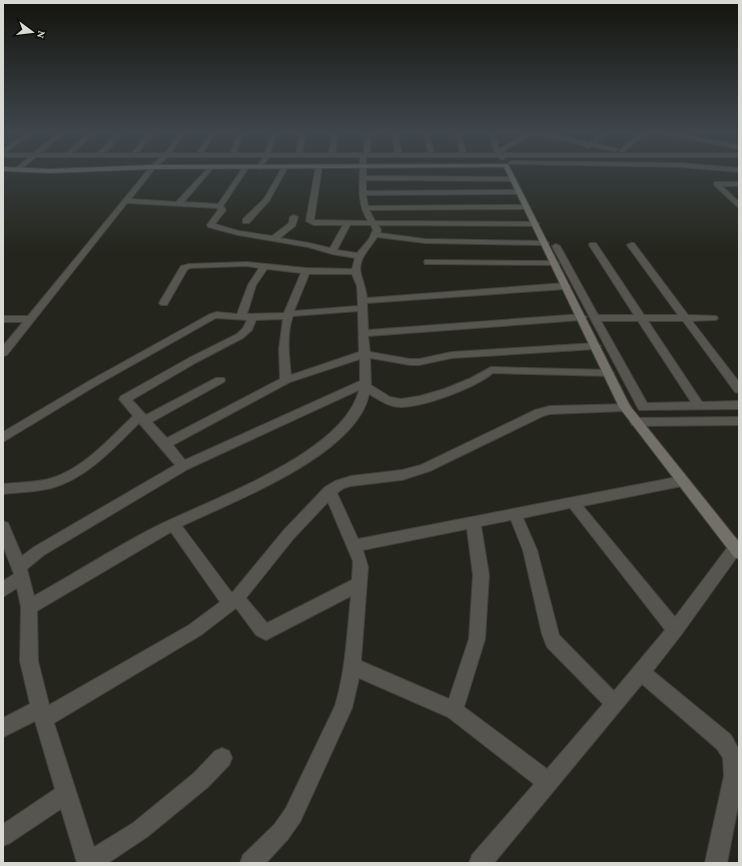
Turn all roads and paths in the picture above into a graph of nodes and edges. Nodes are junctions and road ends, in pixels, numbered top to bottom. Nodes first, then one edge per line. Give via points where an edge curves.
1 (149, 172) edge
2 (206, 172) edge
3 (242, 172) edge
4 (282, 172) edge
5 (318, 172) edge
6 (364, 172) edge
7 (452, 172) edge
8 (509, 172) edge
9 (513, 179) junction
10 (739, 184) edge
11 (520, 192) junction
12 (363, 193) junction
13 (126, 201) junction
14 (178, 204) junction
15 (220, 206) junction
16 (739, 206) edge
17 (527, 207) junction
18 (364, 208) junction
19 (294, 217) dead end
20 (246, 221) dead end
21 (347, 224) junction
22 (536, 224) junction
23 (375, 229) junction
24 (274, 239) junction
25 (545, 243) junction
26 (593, 245) dead end
27 (631, 245) dead end
28 (556, 246) dead end
29 (332, 252) junction
30 (360, 256) junction
31 (428, 262) dead end
32 (555, 263) junction
33 (265, 266) junction
34 (306, 271) junction
35 (356, 272) junction
36 (566, 286) junction
37 (164, 303) dead end
38 (363, 304) junction
39 (289, 315) junction
40 (246, 317) junction
41 (582, 318) junction
42 (595, 318) junction
43 (641, 318) junction
44 (685, 318) junction
45 (712, 318) dead end
46 (3, 319) edge
47 (30, 319) junction
48 (363, 333) junction
49 (596, 346) junction
50 (4, 350) edge
51 (365, 354) junction
52 (609, 373) junction
53 (220, 380) dead end
54 (286, 380) junction
55 (366, 384) junction
56 (739, 390) edge
57 (739, 405) edge
58 (699, 406) junction
59 (625, 407) junction
60 (142, 419) junction
61 (739, 421) edge
62 (636, 422) junction
63 (3, 438) edge
64 (165, 444) junction
65 (183, 466) junction
66 (682, 481) junction
67 (3, 489) edge
68 (330, 490) junction
69 (573, 503) junction
70 (515, 514) junction
71 (473, 522) junction
72 (173, 524) junction
73 (3, 527) edge
74 (353, 546) junction
75 (738, 549) edge
76 (21, 572) junction
77 (359, 584) junction
78 (3, 590) edge
79 (233, 601) junction
80 (29, 607) junction
81 (675, 630) junction
82 (352, 666) junction
83 (641, 672) junction
84 (615, 704) junction
85 (454, 710) junction
86 (42, 714) junction
87 (3, 728) edge
88 (222, 758) dead end
89 (548, 782) junction
90 (66, 793) junction
91 (3, 836) edge
92 (88, 863) edge
93 (251, 863) edge
94 (480, 863) edge
95 (716, 863) edge

1 - 13 street
2 - 14 street
3 - 15 street
4 - 20 street via 267,200
5 - 21 street via 310,221
6 - 12 street
7 - 9 street
8 - 9 street
9 - 11 street
10 - 16 street via 716,184
11 - 12 street
11 - 17 street
12 - 18 street
13 - 14 street
13 - 47 street
14 - 15 street
15 - 24 street via 222,210 212,226
17 - 18 street
17 - 22 street
18 - 23 street
19 - 24 street via 292,224
21 - 23 street
21 - 29 street
22 - 23 street
22 - 25 street
23 - 25 street via 425,241
23 - 30 street
24 - 29 street
25 - 32 street
26 - 43 street
27 - 44 street
28 - 42 street
29 - 30 street
30 - 35 street
31 - 32 street
32 - 36 street
33 - 34 street
33 - 37 street via 247,264 186,267
33 - 40 street via 252,285
34 - 35 street
34 - 39 street via 292,301
35 - 38 street via 361,282
36 - 38 street
36 - 41 street
38 - 39 street
38 - 48 street
39 - 40 street
39 - 54 street via 284,345
40 - 60 street via 250,327 240,336 125,400
40 - 63 street via 217,315 204,320
41 - 48 street
41 - 49 street
42 - 43 street
42 - 58 street via 643,407
43 - 44 street
43 - 58 street
44 - 45 street
44 - 56 street
46 - 47 street
47 - 50 street
48 - 51 street
49 - 51 street via 452,355 419,362
49 - 52 street
51 - 54 street
51 - 55 street
52 - 55 street via 491,370 473,381 422,399 401,403 386,400
52 - 59 street
53 - 60 street
54 - 64 street
55 - 65 street
55 - 72 street via 363,399 354,416 340,434 314,453 254,487
57 - 58 street
59 - 62 street
59 - 68 street via 550,410 539,413 424,468 402,474 351,481
60 - 64 street
60 - 67 street via 68,476 39,485
61 - 62 street
62 - 66 street
64 - 65 street
65 - 76 street via 39,551
66 - 69 street
66 - 75 street
68 - 74 street
68 - 79 street
69 - 70 street
69 - 81 street
70 - 71 street
70 - 84 street via 530,550 553,641
71 - 74 street
71 - 85 street via 481,575 477,639
72 - 79 street
72 - 80 street
73 - 76 street
74 - 77 street via 361,567
75 - 81 street
76 - 78 street
76 - 80 street
77 - 79 street via 266,632
77 - 82 street
79 - 86 street via 195,630
80 - 86 street via 29,661
81 - 83 street
82 - 85 street
82 - 93 street via 343,708 293,815 281,832
83 - 84 street
83 - 95 street via 724,742 732,756 734,776
84 - 89 street
85 - 89 street
86 - 87 street
86 - 90 street
88 - 92 street via 201,780 140,830
89 - 94 street
90 - 91 street
90 - 92 street

